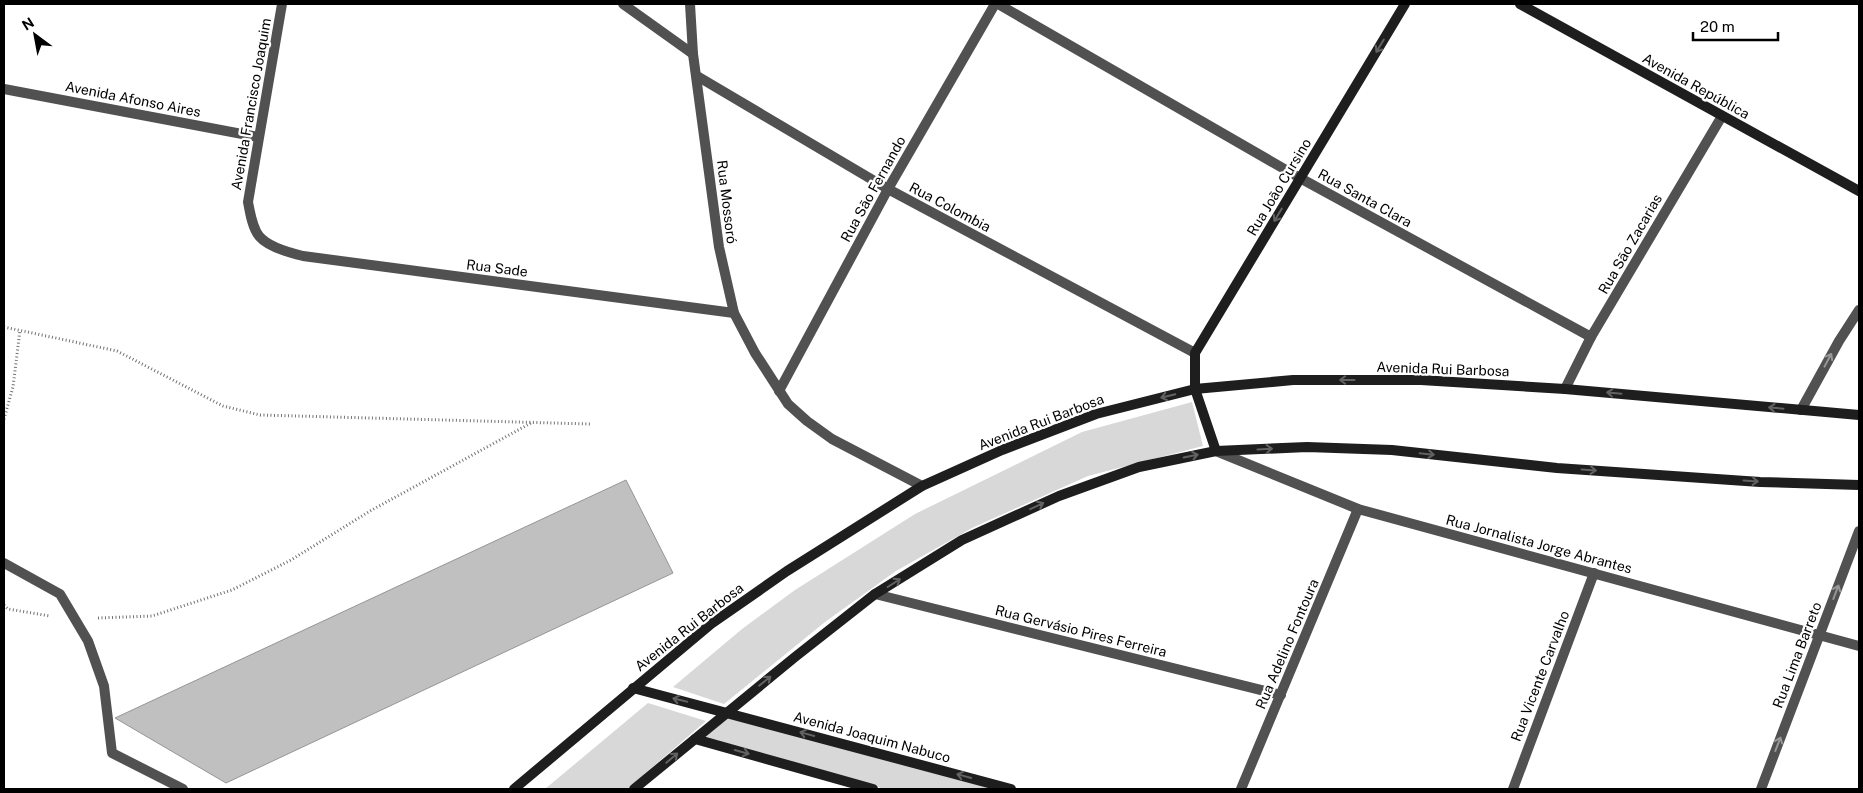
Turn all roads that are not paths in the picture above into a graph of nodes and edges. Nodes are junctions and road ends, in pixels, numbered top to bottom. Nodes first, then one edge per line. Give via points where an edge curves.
1 (282, 4) edge
2 (623, 4) edge
3 (690, 4) edge
4 (997, 4) edge
5 (1405, 4) edge
6 (1520, 4) edge
7 (693, 54) junction
8 (697, 76) junction
9 (4, 89) edge
10 (1722, 116) junction
11 (258, 137) junction
12 (1300, 178) junction
13 (888, 189) junction
14 (1859, 191) edge
15 (260, 237) joint
16 (1859, 310) edge
17 (734, 313) junction
18 (1591, 337) junction
19 (1195, 353) junction
20 (1195, 389) junction
21 (1565, 389) junction
22 (779, 391) junction
23 (1801, 410) junction
24 (1859, 415) edge
25 (1216, 451) junction
26 (1859, 485) edge
27 (922, 486) junction
28 (1358, 509) junction
29 (1859, 531) edge
30 (4, 564) edge
31 (1594, 573) junction
32 (875, 594) junction
33 (1820, 635) junction
34 (1859, 646) edge
35 (634, 688) junction
36 (1280, 695) junction
37 (727, 712) junction
38 (695, 739) junction
39 (183, 789) edge
40 (514, 789) edge
41 (634, 789) edge
42 (873, 789) edge
43 (1011, 789) edge
44 (1241, 789) edge
45 (1513, 789) edge
46 (1760, 789) edge

1 - 11 street, Avenida Francisco Joaquim
2 - 7 street
3 - 7 street, Rua Mossoró
4 - 12 street, Rua Santa Clara
4 - 13 street, Rua São Fernando
5 -> 12 main road, Rua João Cursino
6 - 10 main road, Avenida República
7 - 8 street, Rua Mossoró
8 - 13 street, Rua Colombia
8 - 17 street, Rua Mossoró via 719,247
9 - 11 street, Avenida Afonso Aires
10 - 14 main road, Avenida República
10 - 18 street, Rua São Zacarias
11 - 15 street, Avenida Francisco Joaquim via 248,202
12 - 18 street, Rua Santa Clara
12 -> 19 main road, Rua João Cursino
13 - 19 street, Rua Colombia
13 - 22 street, Rua São Fernando
15 - 17 street, Rua Sade via 281,250 303,256
23 -> 16 street
17 - 22 street, Rua Mossoró via 754,353
18 - 21 street, Rua São Zacarias
19 - 20 main road
21 -> 20 main road, Avenida Rui Barbosa via 1421,380 1292,380
20 - 25 main road
20 -> 27 main road, Avenida Rui Barbosa via 1096,414 1002,450
23 -> 21 main road, Avenida Rui Barbosa
22 - 27 street, Rua Mossoró via 788,404 832,439
23 - 24 main road, Avenida Rui Barbosa
25 -> 26 main road via 1307,447 1392,450 1557,468 1760,482
25 - 28 street, Rua Jornalista Jorge Abrantes
32 -> 25 main road via 962,540 1059,496 1139,467
27 - 35 main road, Avenida Rui Barbosa via 711,624
28 - 31 street, Rua Jornalista Jorge Abrantes
28 - 36 street, Rua Adelino Fontoura
33 -> 29 street, Rua Lima Barreto
30 - 39 street via 60,594 88,641 104,686 112,753
31 - 33 street, Rua Jornalista Jorge Abrantes
31 - 45 street, Rua Vicente Carvalho
32 - 36 street, Rua Gervásio Pires Ferreira
37 -> 32 main road
33 - 34 street, Rua Jornalista Jorge Abrantes
46 -> 33 street, Rua Lima Barreto
37 -> 35 main road, Avenida Joaquim Nabuco
35 - 40 main road, Avenida Rui Barbosa
36 - 44 street, Rua Adelino Fontoura
37 - 38 main road
43 -> 37 main road, Avenida Joaquim Nabuco
41 -> 38 main road
38 -> 42 main road

